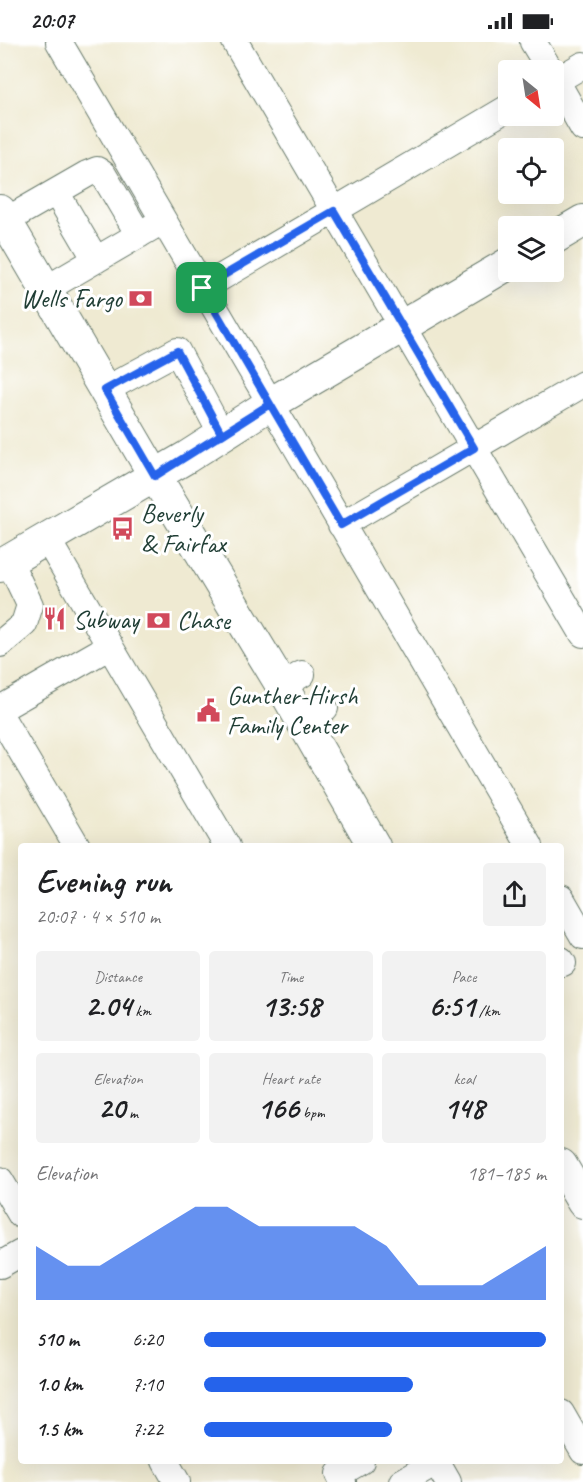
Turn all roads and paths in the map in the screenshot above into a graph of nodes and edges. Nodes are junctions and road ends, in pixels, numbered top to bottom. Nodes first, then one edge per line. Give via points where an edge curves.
1 (59, 42) edge
2 (235, 42) edge
3 (533, 42) edge
4 (543, 60) edge
5 (583, 65) edge
6 (564, 73) edge
7 (564, 96) edge
8 (498, 114) edge
9 (583, 128) edge
10 (56, 192) junction
11 (334, 211) junction
12 (2, 218) edge
13 (163, 220) junction
14 (583, 221) edge
15 (564, 232) edge
16 (139, 235) junction
17 (96, 260) junction
18 (498, 270) edge
19 (202, 288) junction
20 (46, 289) junction
21 (402, 326) junction
22 (583, 384) edge
23 (105, 390) junction
24 (270, 404) junction
25 (222, 435) junction
26 (474, 448) junction
27 (155, 476) junction
28 (341, 525) junction
29 (47, 539) junction
30 (4, 563) edge
31 (583, 634) edge
32 (0, 644) edge
33 (110, 646) junction
34 (0, 709) edge
35 (0, 715) edge
36 (75, 843) edge
37 (225, 843) edge
38 (373, 843) edge
39 (528, 843) edge
40 (564, 910) edge
41 (572, 943) edge
42 (564, 1170) edge
43 (0, 1180) edge
44 (583, 1202) edge
45 (18, 1210) edge
46 (18, 1254) edge
47 (0, 1265) edge
48 (564, 1418) edge
49 (583, 1451) edge
50 (167, 1464) edge
51 (356, 1464) edge
52 (431, 1464) edge
53 (438, 1464) edge
54 (177, 1482) edge
55 (343, 1482) edge
56 (402, 1482) edge
57 (448, 1482) edge

1 - 13 street
2 - 11 street
3 - 4 street
5 - 6 street
7 - 9 street
8 - 11 street
10 - 12 street
10 - 16 street via 97,170
10 - 17 street
11 - 19 street
11 - 21 street
12 - 20 main road
13 - 16 street
13 - 19 street
14 - 15 main road
16 - 17 street
17 - 20 street
18 - 21 main road
19 - 24 street
20 - 23 main road
21 - 24 main road
21 - 26 street
22 - 26 street
23 - 25 street via 177,351
23 - 27 main road
24 - 25 main road
24 - 28 street
25 - 27 main road
26 - 28 street
26 - 31 street
27 - 29 main road
27 - 38 main road via 314,715
28 - 39 street
29 - 30 main road
29 - 33 street
30 - 32 street via 30,605 24,624
33 - 34 street
33 - 37 street
35 - 36 street
40 - 41 street
42 - 44 main road
43 - 45 street
46 - 47 street
48 - 49 street
50 - 54 street
51 - 55 street via 339,1474
52 - 56 street
53 - 57 street

